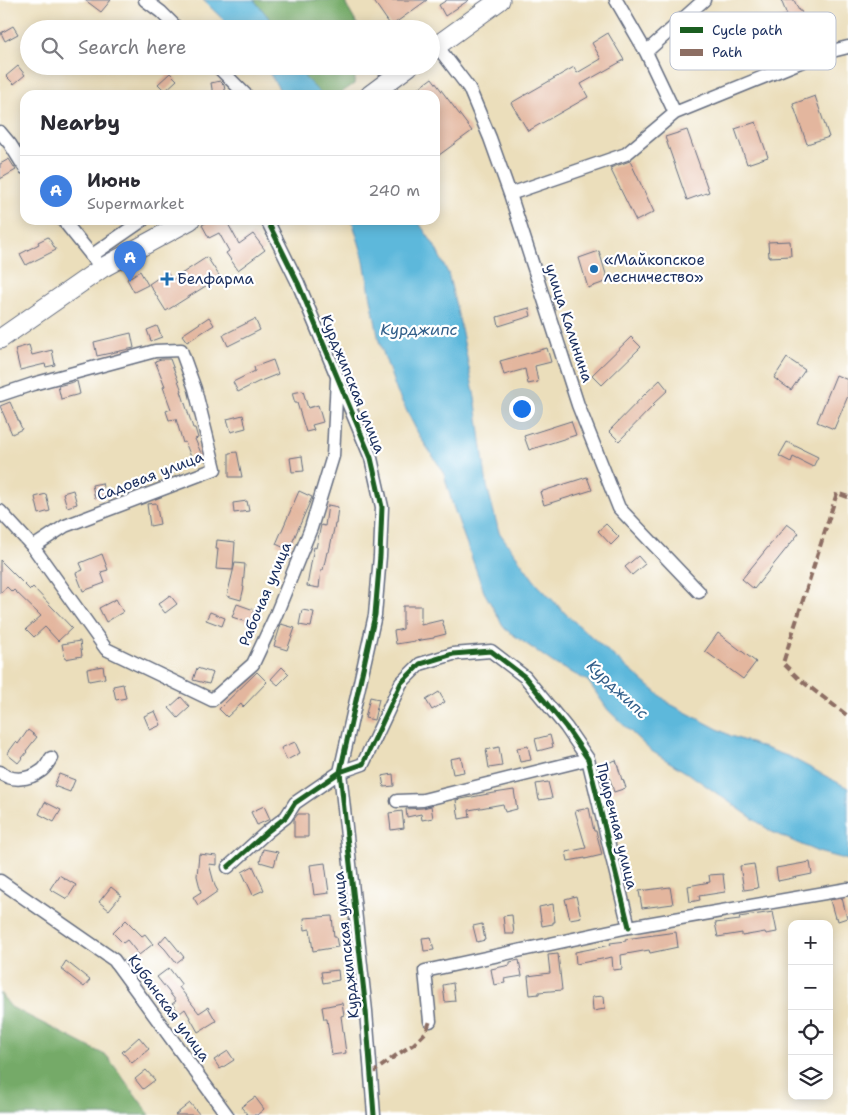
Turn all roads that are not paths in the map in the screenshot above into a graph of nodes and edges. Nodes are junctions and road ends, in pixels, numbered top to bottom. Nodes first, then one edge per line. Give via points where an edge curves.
1 (145, 0) edge
2 (500, 0) edge
3 (616, 0) edge
4 (704, 0) edge
5 (691, 12) edge
6 (168, 20) edge
7 (670, 30) edge
8 (440, 44) edge
9 (646, 52) junction
10 (440, 55) edge
11 (781, 70) edge
12 (226, 75) edge
13 (397, 75) edge
14 (241, 90) edge
15 (377, 90) edge
16 (676, 113) junction
17 (0, 132) edge
18 (20, 160) edge
19 (510, 194) junction
20 (67, 225) edge
21 (138, 225) edge
22 (179, 225) edge
23 (269, 225) edge
24 (97, 262) junction
25 (0, 339) edge
26 (337, 374) junction
27 (0, 395) edge
28 (0, 511) edge
29 (33, 547) junction
30 (699, 592) dead end
31 (51, 758) dead end
32 (588, 759) junction
33 (0, 772) edge
34 (340, 772) junction
35 (397, 801) dead end
36 (228, 867) dead end
37 (0, 881) edge
38 (848, 889) edge
39 (629, 927) junction
40 (430, 1021) dead end
41 (227, 1115) edge
42 (374, 1115) edge

1 - 6 street
2 - 8 main road
3 - 9 street
4 - 5 street
7 - 9 street
9 - 16 street
10 - 19 street, улица Калинина via 469,88
11 - 16 street
12 - 14 street
13 - 15 main road
16 - 19 street via 626,154
17 - 18 street
19 - 30 street, улица Калинина via 578,405 619,508
20 - 24 street
21 - 24 street
22 - 24 main road
23 - 26 street, Курджипская улица
24 - 25 main road
26 - 29 street, Рабочая улица via 334,456 311,528 252,664 212,700 106,649
26 - 34 street, Курджипская улица via 371,458 382,507 375,615
27 - 29 street, Садовая улица via 155,351 181,350 195,389 215,469 65,526
28 - 29 street, Рабочая улица
31 - 33 street via 43,771 28,778 16,779
32 - 34 street, Приречная улица via 525,678 491,651 453,654 420,664 401,683 363,764
32 - 35 street, Приречная улица via 424,800
32 - 39 street, Приречная улица
34 - 36 street via 296,803 286,817
34 - 42 street, Курджипская улица
37 - 41 street, Кубанская улица via 114,960
38 - 39 street
39 - 40 street via 425,971

